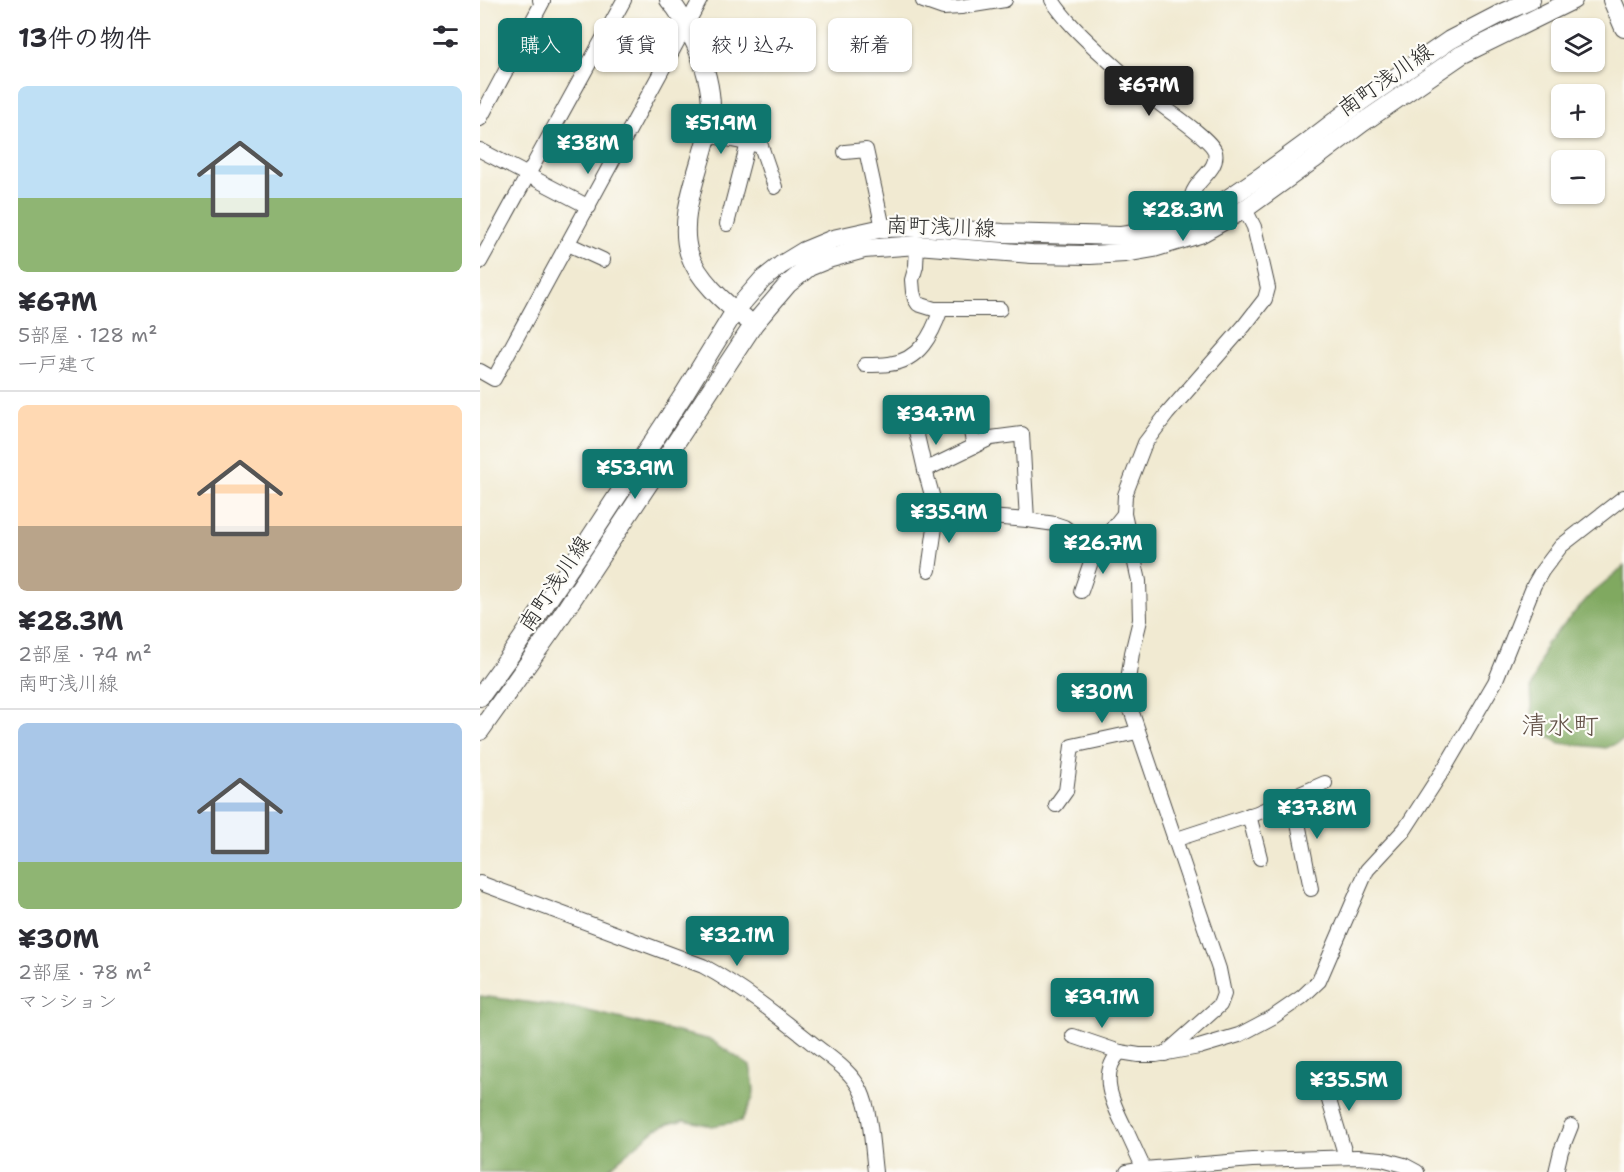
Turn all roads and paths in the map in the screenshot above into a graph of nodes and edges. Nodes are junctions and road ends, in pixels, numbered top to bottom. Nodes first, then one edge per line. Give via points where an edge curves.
1 (540, 0) edge
2 (624, 0) edge
3 (669, 0) edge
4 (700, 0) edge
5 (1005, 0) edge
6 (1052, 0) edge
7 (1531, 0) edge
8 (1573, 0) edge
9 (1612, 0) edge
10 (923, 1) edge
11 (686, 26) junction
12 (1624, 28) edge
13 (480, 118) edge
14 (707, 135) junction
15 (748, 143) junction
16 (480, 150) edge
17 (845, 152) dead end
18 (527, 175) junction
19 (775, 187) dead end
20 (588, 207) junction
21 (1245, 209) junction
22 (727, 224) dead end
23 (1197, 226) junction
24 (884, 228) junction
25 (568, 243) junction
26 (917, 245) junction
27 (603, 260) dead end
28 (480, 262) edge
29 (941, 309) junction
30 (1000, 309) dead end
31 (735, 311) junction
32 (754, 324) junction
33 (865, 365) dead end
34 (480, 371) edge
35 (968, 418) dead end
36 (916, 431) dead end
37 (974, 446) junction
38 (926, 470) junction
39 (1624, 497) edge
40 (937, 513) junction
41 (1124, 514) junction
42 (1027, 520) junction
43 (1095, 550) junction
44 (929, 570) dead end
45 (1081, 591) dead end
46 (480, 697) edge
47 (480, 731) edge
48 (1137, 732) junction
49 (1325, 783) dead end
50 (1293, 797) junction
51 (1056, 805) dead end
52 (1249, 815) junction
53 (1174, 840) junction
54 (1260, 858) dead end
55 (480, 883) edge
56 (1311, 889) dead end
57 (1073, 1036) dead end
58 (1120, 1052) junction
59 (1165, 1054) junction
60 (1322, 1077) dead end
61 (1571, 1126) dead end
62 (1346, 1157) junction
63 (1144, 1169) junction
64 (876, 1172) edge
65 (1126, 1172) edge
66 (1417, 1172) edge
67 (1556, 1172) edge

1 - 13 street via 543,1
2 - 18 street
3 - 11 street
4 - 11 street
5 - 10 street via 944,8
6 - 23 street via 1070,25 1124,76 1213,147 1214,165 1192,195
7 - 23 street, 南町浅川線 via 1450,40 1211,210
8 - 21 street, 南町浅川線 via 1461,55
9 - 12 street
11 - 14 street via 704,62 710,101
11 - 20 street
14 - 15 street
14 - 31 street via 688,212 689,254 717,296
15 - 19 street via 761,146
15 - 22 street
16 - 18 street
17 - 24 street via 866,150
18 - 20 street
18 - 28 street
20 - 25 street
21 - 23 street, 南町浅川線
21 - 41 street via 1254,226 1268,288 1265,299 1145,443 1125,495
23 - 24 street, 南町浅川線 via 1182,223 1121,236
23 - 26 street, 南町浅川線 via 1154,248 1125,253 1032,254
24 - 31 street, 南町浅川線 via 833,239 804,251 762,280
25 - 27 street
25 - 34 street via 494,379
26 - 29 street via 912,280 915,300 928,308
26 - 32 street, 南町浅川線 via 864,249 809,267 788,284
29 - 30 street
29 - 33 street via 925,343 908,358 890,364
31 - 32 street
31 - 46 street, 南町浅川線 via 585,544
32 - 47 street, 南町浅川線 via 559,621
35 - 37 street
36 - 38 street
37 - 38 street
37 - 42 street via 991,438 1022,434
38 - 40 street
39 - 59 street via 1561,546 1542,571 1495,682 1405,829 1367,870 1319,981 1302,998 1239,1035
40 - 42 street
40 - 44 street
41 - 43 street
41 - 48 street via 1139,581 1140,620 1127,687
42 - 43 street via 1064,527
43 - 45 street
48 - 51 street via 1072,746 1066,791
48 - 53 street
49 - 50 street
50 - 52 street
50 - 56 street
52 - 53 street
52 - 54 street
53 - 59 street via 1224,994 1220,1005
55 - 64 street via 703,966 731,981 854,1079 866,1108
57 - 58 street
58 - 59 street
58 - 63 street via 1110,1068 1109,1092
60 - 62 street
61 - 67 street
62 - 63 street
62 - 66 street via 1382,1159
63 - 65 street

